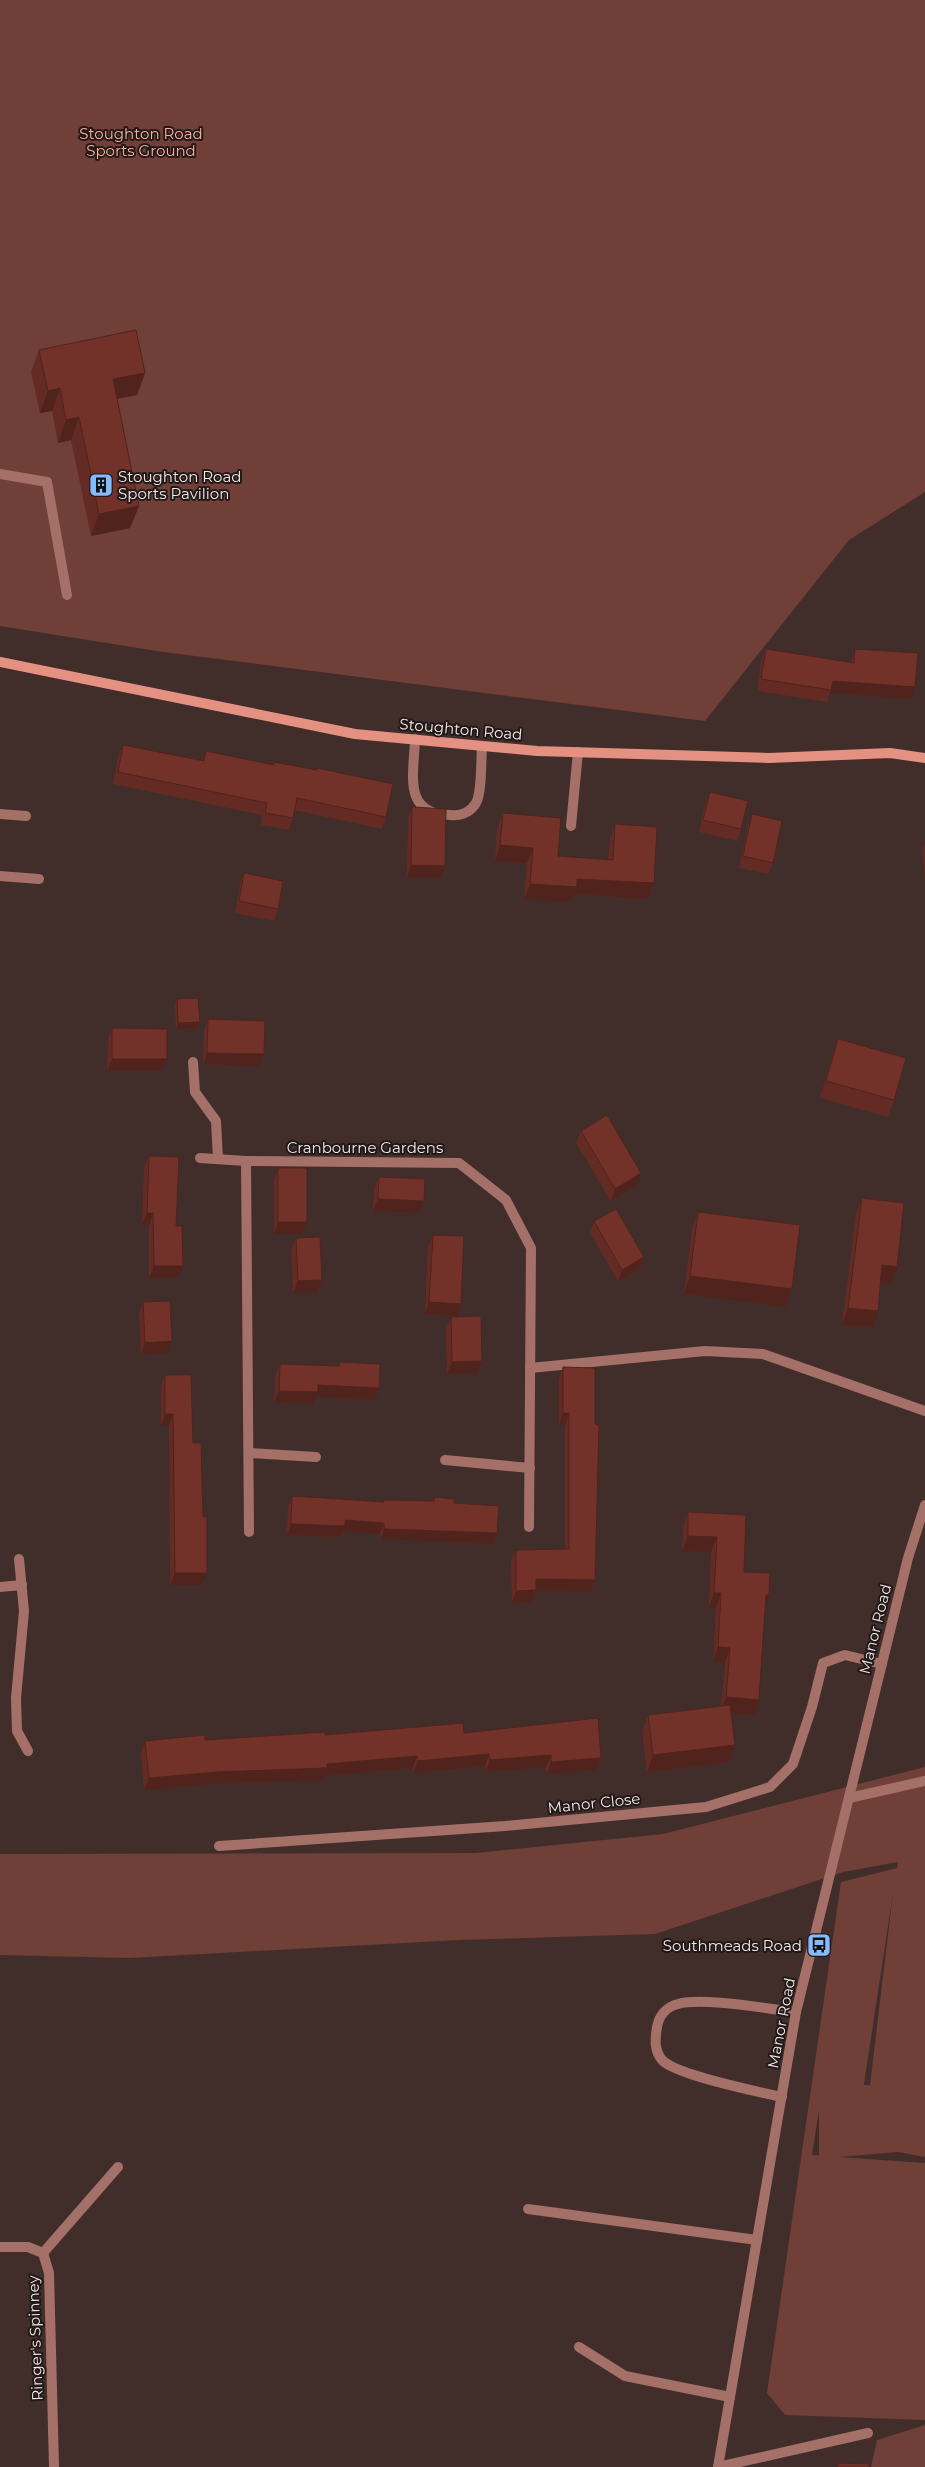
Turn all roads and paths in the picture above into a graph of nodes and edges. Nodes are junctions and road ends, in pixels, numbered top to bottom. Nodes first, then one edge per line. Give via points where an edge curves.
1 (0, 474) edge
2 (67, 595) dead end
3 (0, 662) edge
4 (415, 739) junction
5 (482, 746) junction
6 (578, 752) junction
7 (925, 758) edge
8 (0, 814) edge
9 (26, 816) dead end
10 (571, 826) dead end
11 (0, 876) edge
12 (39, 879) dead end
13 (193, 1062) dead end
14 (200, 1158) dead end
15 (218, 1159) junction
16 (246, 1161) junction
17 (530, 1368) junction
18 (925, 1412) edge
19 (250, 1453) junction
20 (316, 1457) dead end
21 (445, 1460) dead end
22 (530, 1468) junction
23 (925, 1504) edge
24 (529, 1527) dead end
25 (249, 1532) dead end
26 (19, 1560) dead end
27 (22, 1585) junction
28 (0, 1587) edge
29 (882, 1664) junction
30 (28, 1751) dead end
31 (925, 1781) edge
32 (849, 1798) junction
33 (219, 1846) dead end
34 (796, 2012) junction
35 (782, 2097) junction
36 (118, 2167) dead end
37 (528, 2209) dead end
38 (757, 2240) junction
39 (0, 2247) edge
40 (43, 2253) junction
41 (579, 2346) dead end
42 (730, 2397) junction
43 (868, 2433) dead end
44 (54, 2467) edge
45 (718, 2467) edge

1 - 2 street via 47,482
3 - 4 main road, Stoughton Road via 355,734
4 - 5 main road, Stoughton Road
4 - 5 street via 414,791 425,810 441,815 460,816 478,802
5 - 6 main road, Stoughton Road
6 - 7 main road, Stoughton Road via 769,758 890,753
6 - 10 street
8 - 9 street
11 - 12 street
13 - 15 street via 195,1092 216,1121
14 - 15 street, Cranbourne Gardens
15 - 16 street, Cranbourne Gardens
16 - 17 street, Cranbourne Gardens via 459,1163 506,1200 531,1248
16 - 19 street
17 - 18 street via 705,1351 763,1354
17 - 22 street, Cranbourne Gardens
19 - 20 street
19 - 25 street
21 - 22 street
22 - 24 street, Cranbourne Gardens
23 - 29 street, Manor Road
26 - 27 street
27 - 28 street
27 - 30 street via 24,1611 16,1698 17,1731
29 - 32 street, Manor Road
29 - 33 street, Manor Close via 845,1655 823,1663 793,1764 770,1787 706,1807 505,1826
31 - 32 street
32 - 34 street, Manor Road
34 - 35 street, Manor Road
34 - 35 street via 698,2002 678,2004 666,2010 658,2021 654,2043 662,2060 683,2070
35 - 38 street, Manor Road
36 - 40 street
37 - 38 street
38 - 42 street, Manor Road
39 - 40 street, Ringer's Spinney via 28,2247
40 - 44 street, Ringer's Spinney via 49,2274
41 - 42 street via 625,2376
42 - 45 street, Manor Road
43 - 45 street

